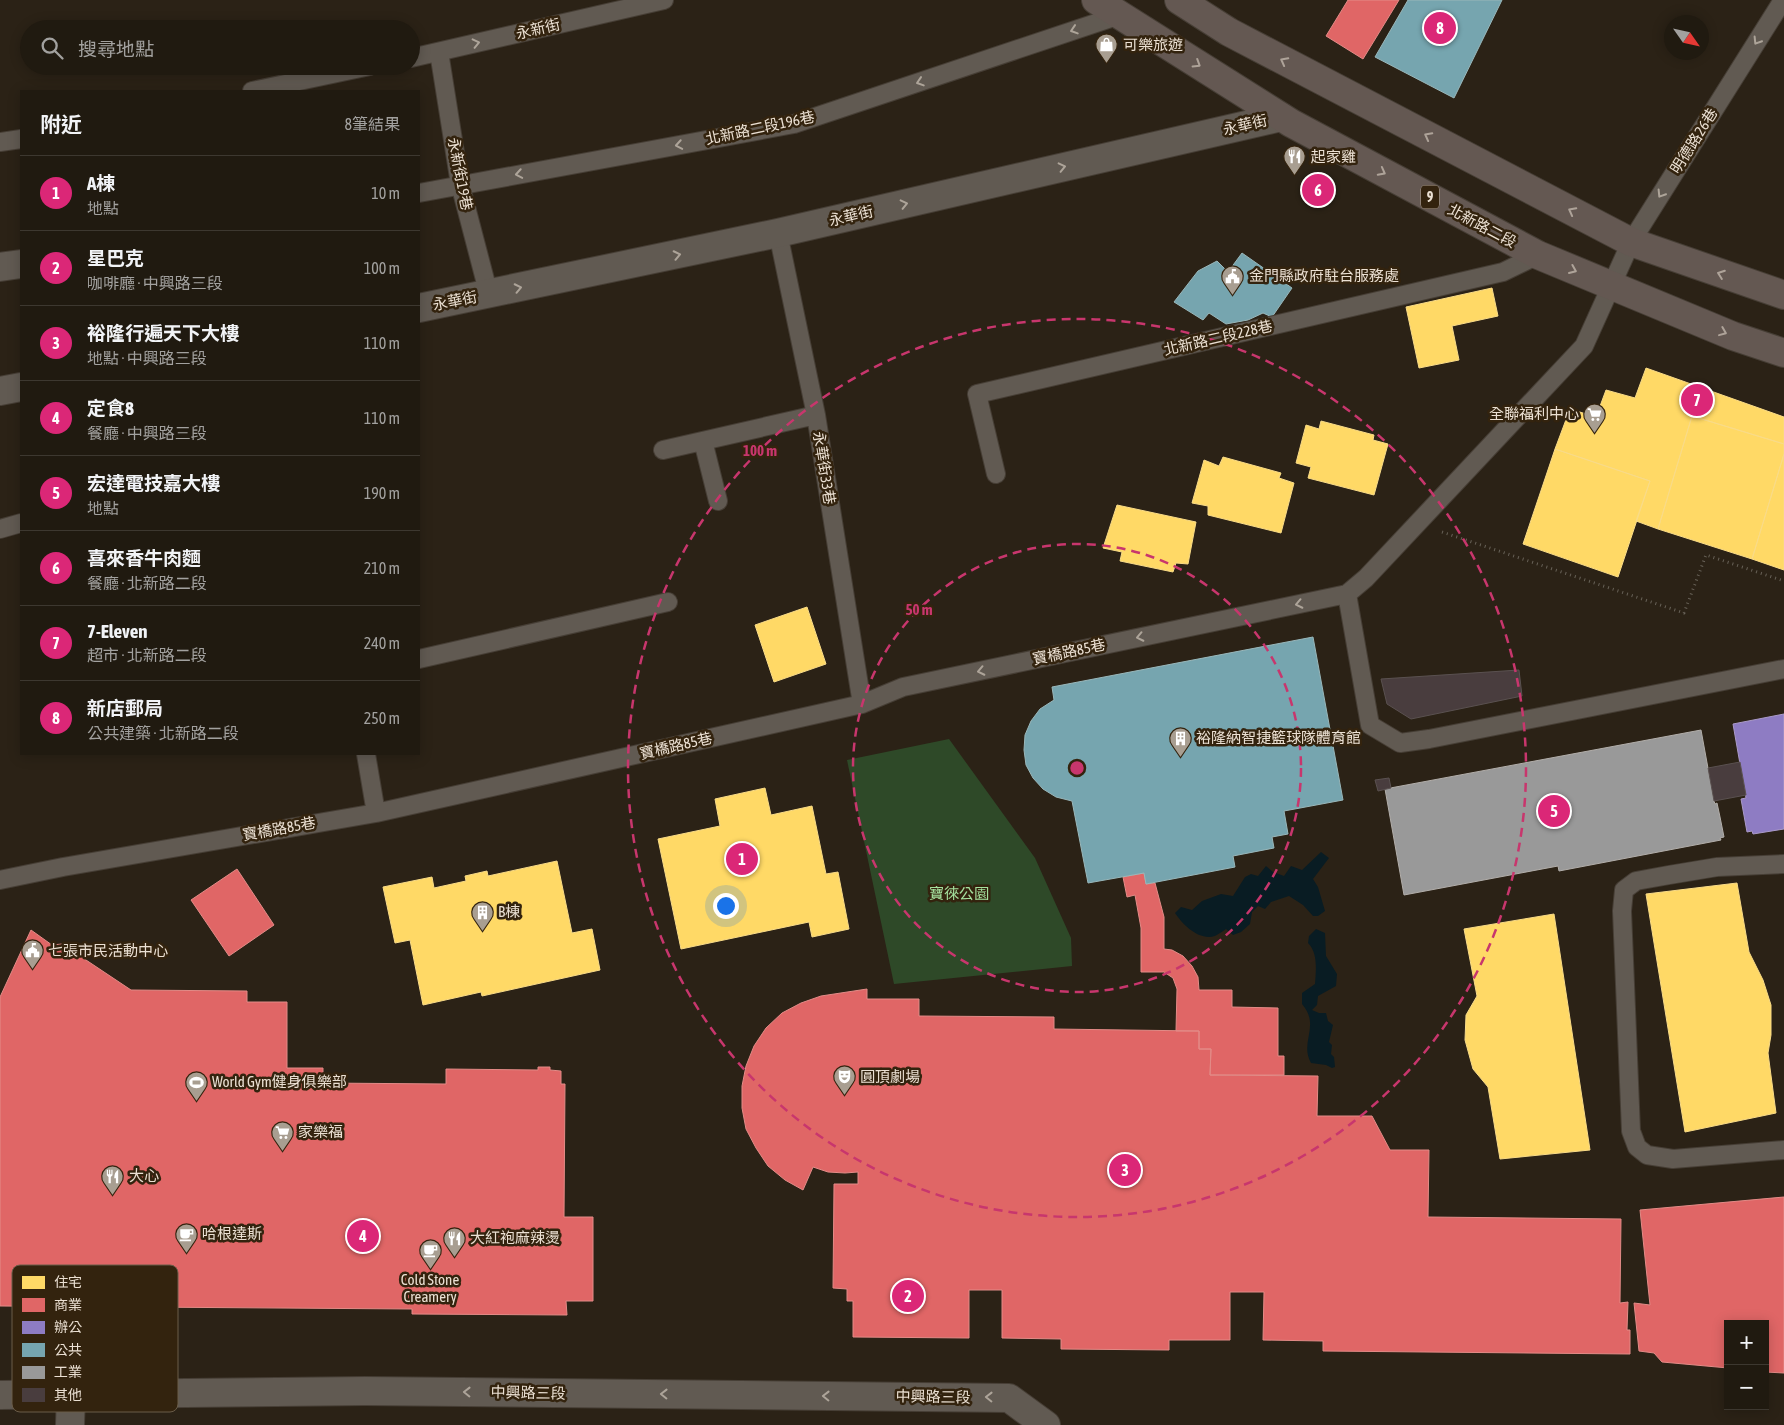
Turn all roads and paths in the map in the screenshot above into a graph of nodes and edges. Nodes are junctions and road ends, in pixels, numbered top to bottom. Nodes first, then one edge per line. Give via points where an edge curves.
1 (664, 0) edge
2 (1096, 0) edge
3 (1179, 0) edge
4 (1783, 0) edge
5 (1120, 15) junction
6 (439, 52) junction
7 (420, 56) edge
8 (328, 75) edge
9 (257, 90) edge
10 (1281, 117) junction
11 (20, 139) edge
12 (0, 142) edge
13 (460, 184) junction
14 (420, 193) edge
15 (778, 233) junction
16 (1631, 242) junction
17 (1538, 256) junction
18 (20, 264) edge
19 (0, 267) edge
20 (1612, 286) junction
21 (489, 295) junction
22 (1784, 295) edge
23 (420, 308) edge
24 (1784, 353) edge
25 (20, 387) edge
26 (0, 391) edge
27 (816, 415) junction
28 (703, 441) junction
29 (663, 450) dead end
30 (996, 474) dead end
31 (718, 501) dead end
32 (20, 523) edge
33 (1418, 523) junction
34 (0, 529) edge
35 (1784, 581) edge
36 (1347, 594) junction
37 (668, 602) dead end
38 (420, 659) edge
39 (1784, 669) edge
40 (862, 704) junction
41 (366, 755) edge
42 (376, 812) junction
43 (1784, 864) edge
44 (0, 880) edge
45 (1784, 1150) edge
46 (178, 1393) edge
47 (70, 1412) edge
48 (70, 1425) edge
49 (1046, 1425) edge

6 -> 1 lane, 永新街
2 - 5 main road, 北新路二段 / 9
16 -> 3 main road via 1230,32
4 -> 16 lane, 明德路26巷
5 -> 10 main road, 北新路二段 / 9
5 -> 13 lane, 北新路二段196巷 via 794,124
6 - 7 lane, 永新街
6 - 13 lane, 永新街19巷
8 - 9 lane
15 -> 10 street, 永華街
10 -> 17 main road, 北新路二段 / 9
11 - 12 lane
13 - 14 lane, 北新路二段196巷
13 - 21 lane, 永新街19巷
21 -> 15 street, 永華街
15 - 27 lane, 永華街33巷
16 - 20 lane, 明德路26巷
22 -> 16 main road
17 -> 20 main road, 北新路二段 / 9
17 - 30 lane, 北新路二段228巷 via 1503,272 977,394
18 - 19 street
20 -> 24 main road, 北新路二段 / 9 via 1733,336
20 - 33 lane, 明德路26巷 via 1584,346
21 - 23 street, 永華街
25 - 26 street
27 - 28 lane
27 - 40 lane, 永華街33巷
28 - 29 lane
28 - 31 lane
32 - 34 lane
33 - 35 path via 1684,612 1706,554
33 - 36 lane, 明德路26巷
36 - 39 lane via 1370,725 1400,743
36 -> 40 lane, 寶橋路85巷 via 903,687
37 - 38 lane
40 - 42 lane, 寶橋路85巷
41 - 42 lane
42 - 44 lane, 寶橋路85巷
43 - 45 lane via 1718,867 1636,881 1624,890 1622,911 1631,1131 1637,1147 1648,1155 1673,1159
49 -> 46 street, 中興路三段 via 1009,1398 365,1391
47 - 48 street

